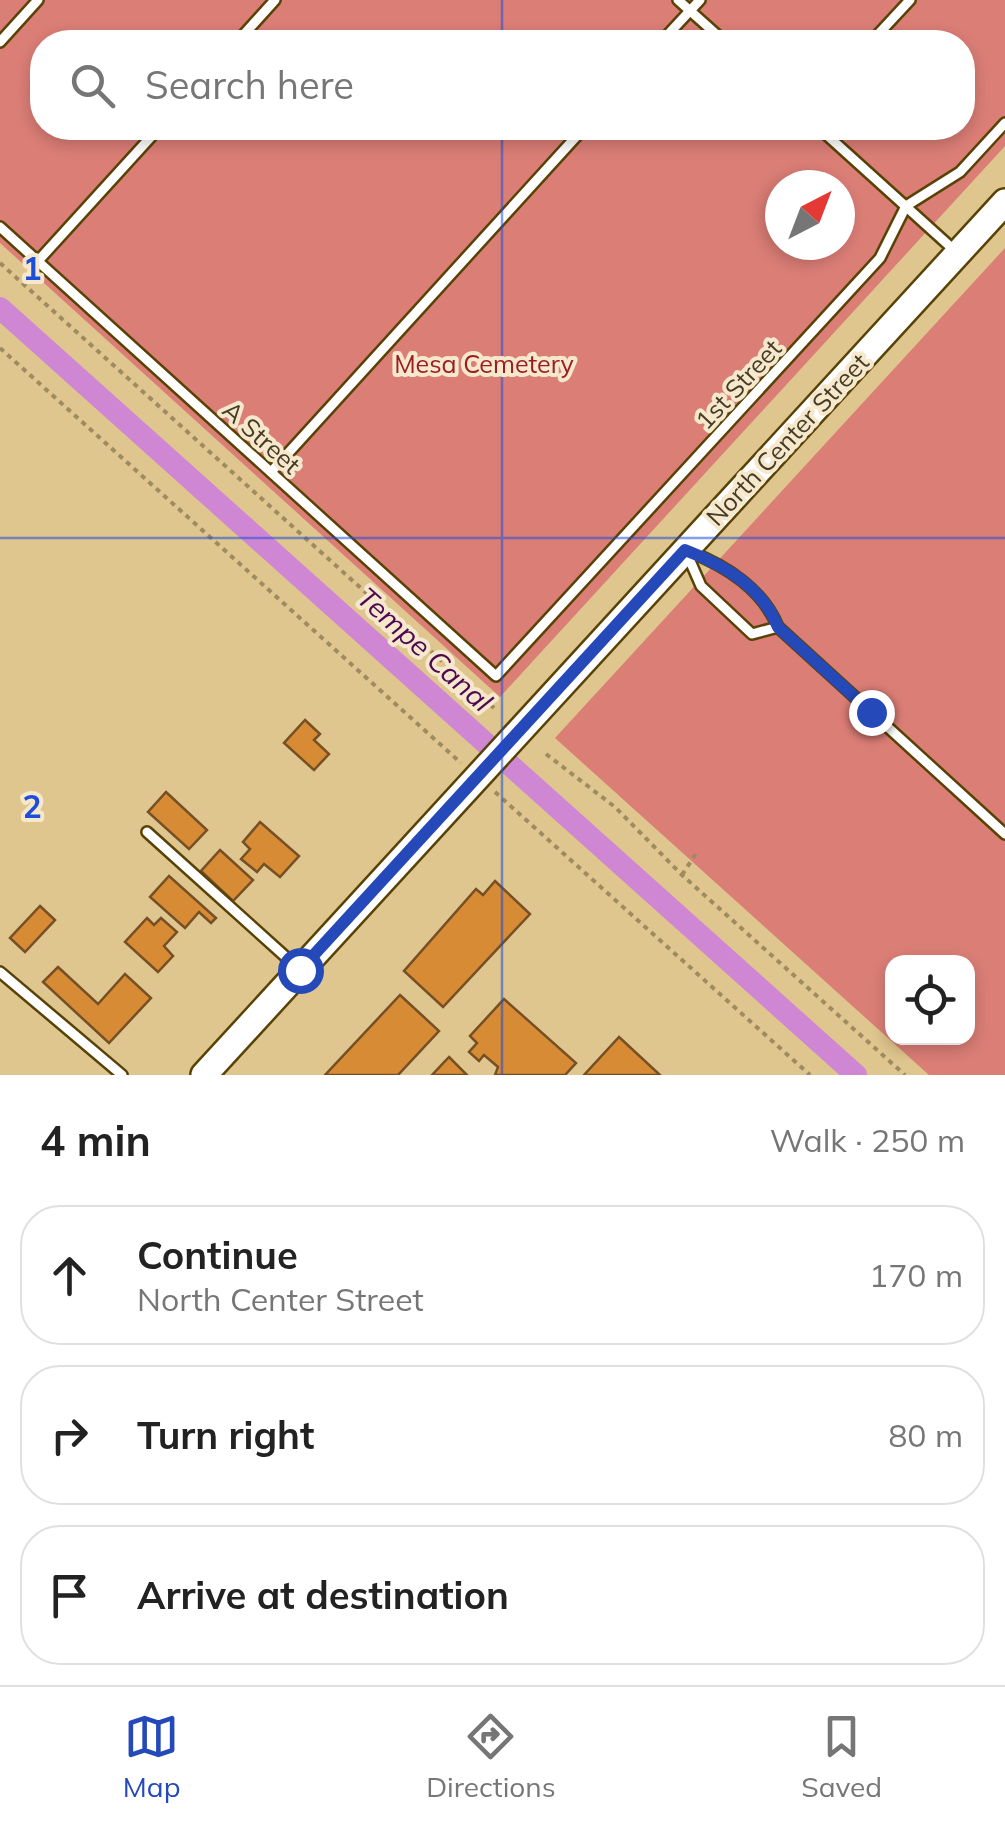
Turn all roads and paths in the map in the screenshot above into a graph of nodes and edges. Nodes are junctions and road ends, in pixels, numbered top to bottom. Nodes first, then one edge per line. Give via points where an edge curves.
1 (38, 0) edge
2 (275, 0) edge
3 (678, 0) edge
4 (700, 0) edge
5 (910, 0) edge
6 (690, 11) junction
7 (247, 30) edge
8 (672, 30) edge
9 (711, 30) edge
10 (882, 30) edge
11 (0, 42) edge
12 (1005, 123) edge
13 (148, 140) edge
14 (573, 140) edge
15 (832, 140) edge
16 (1005, 202) edge
17 (906, 206) junction
18 (0, 227) edge
19 (958, 254) junction
20 (38, 261) junction
21 (0, 264) edge
22 (0, 348) edge
23 (271, 472) junction
24 (685, 550) junction
25 (778, 627) junction
26 (496, 676) joint
27 (494, 708) dead end
28 (546, 754) dead end
29 (478, 777) junction
30 (147, 832) dead end
31 (1005, 834) edge
32 (697, 852) dead end
33 (682, 874) junction
34 (300, 970) junction
35 (0, 972) edge
36 (122, 1075) edge
37 (204, 1075) edge
38 (810, 1075) edge
39 (905, 1075) edge

1 - 11 lane
2 - 7 lane
3 - 6 lane
4 - 6 lane
5 - 10 lane
6 - 8 lane
6 - 9 lane
12 - 17 lane via 960,172
13 - 20 lane
14 - 23 lane
15 - 17 lane
16 - 19 street, North Center Street
17 - 19 lane
17 - 26 lane, 1st Street via 880,258
18 - 20 lane, A Street
19 - 24 street, North Center Street
20 - 23 lane, A Street
21 - 27 path
22 - 29 path
23 - 26 lane, A Street
24 - 25 lane via 723,564 770,608
24 - 25 lane via 702,586 752,634
24 - 29 street, North Center Street
25 - 31 lane
28 - 33 path via 615,808
29 - 34 street, North Center Street
29 - 38 path
30 - 34 lane
32 - 33 path
33 - 39 path
34 - 37 street, North Center Street
35 - 36 lane

